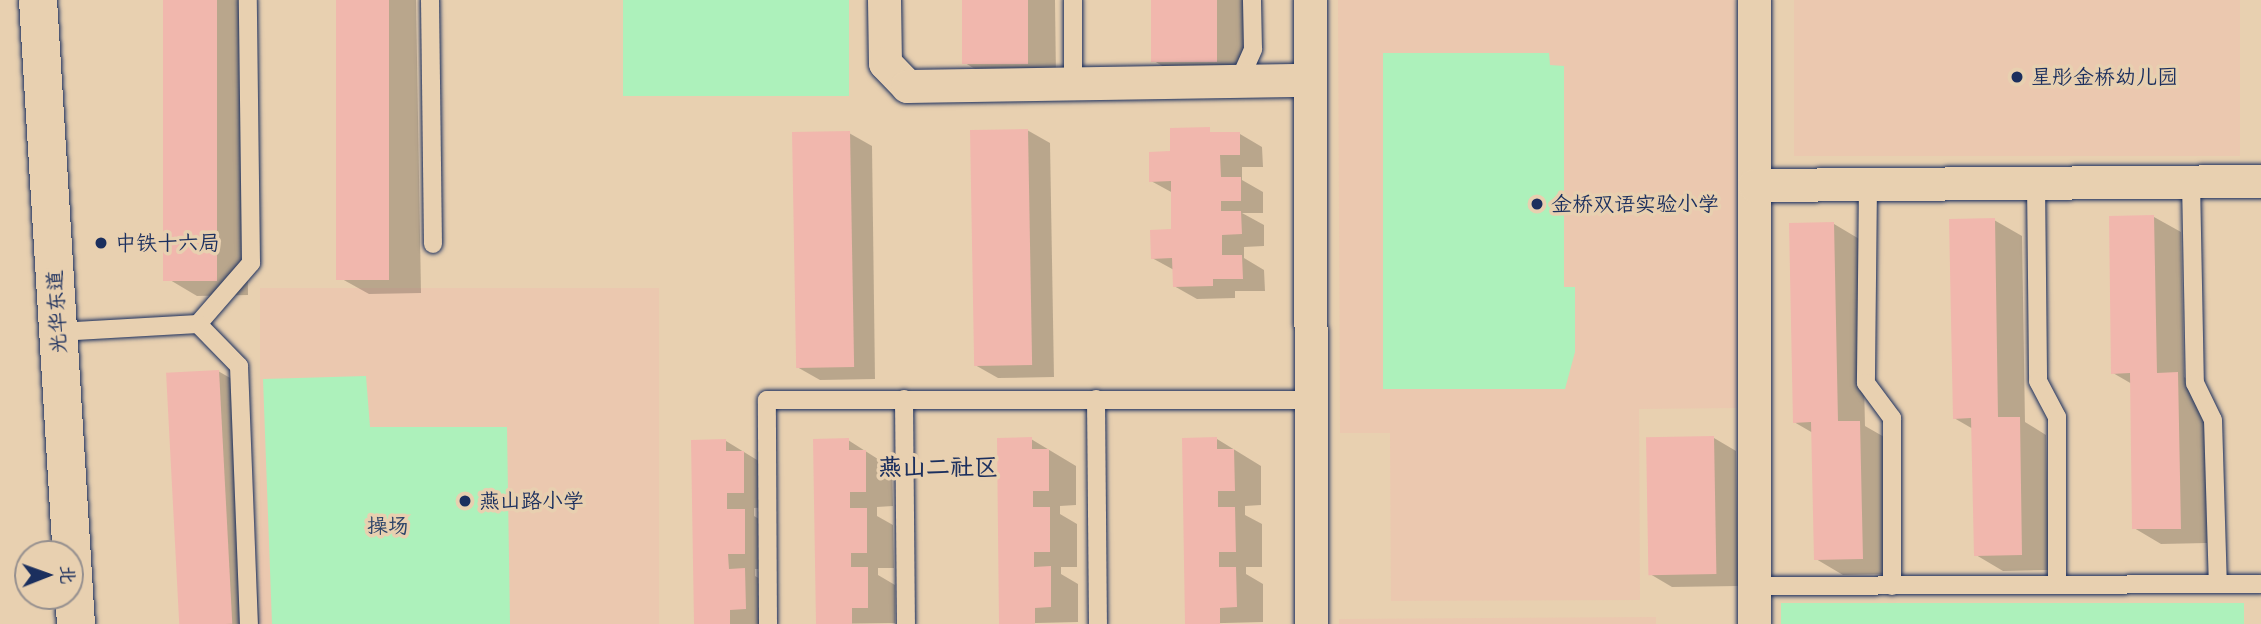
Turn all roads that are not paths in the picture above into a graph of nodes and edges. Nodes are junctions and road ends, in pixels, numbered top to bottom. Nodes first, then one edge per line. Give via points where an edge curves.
1 (38, 0) edge
2 (248, 0) edge
3 (430, 0) edge
4 (884, 0) edge
5 (1073, 0) edge
6 (1252, 0) edge
7 (1310, 0) edge
8 (1754, 0) edge
9 (1310, 80) junction
10 (1239, 81) junction
11 (1073, 83) junction
12 (2190, 181) junction
13 (2261, 181) edge
14 (2036, 182) junction
15 (1868, 184) junction
16 (1754, 185) junction
17 (433, 244) dead end
18 (198, 324) junction
19 (58, 332) junction
20 (904, 399) junction
21 (1097, 399) junction
22 (1311, 400) junction
23 (2218, 584) junction
24 (2261, 584) edge
25 (2057, 585) junction
26 (1754, 586) junction
27 (1892, 586) junction
28 (76, 624) edge
29 (249, 624) edge
30 (768, 624) edge
31 (906, 624) edge
32 (1098, 624) edge
33 (1311, 624) edge
34 (1754, 624) edge

1 - 19 main road, 光华东道
2 - 18 lane via 251,263
3 - 17 lane
4 - 11 street via 885,62 907,86
5 - 11 lane
6 - 10 lane via 1252,49
7 - 9 street
8 - 16 street
9 - 10 street
9 - 22 street
10 - 11 street
12 - 13 street
12 - 14 street
12 - 23 lane via 2195,383 2213,420
14 - 15 street
14 - 25 lane via 2038,381 2057,417
15 - 16 street
15 - 27 lane via 1866,383 1892,418
16 - 26 street
18 - 19 lane
18 - 29 lane via 239,366
19 - 28 main road, 光华东道
20 - 21 lane
20 - 30 lane via 767,400
20 - 31 lane
21 - 22 lane
21 - 32 lane
22 - 33 street
23 - 24 lane
23 - 25 lane
25 - 27 lane
26 - 27 lane
26 - 34 street

